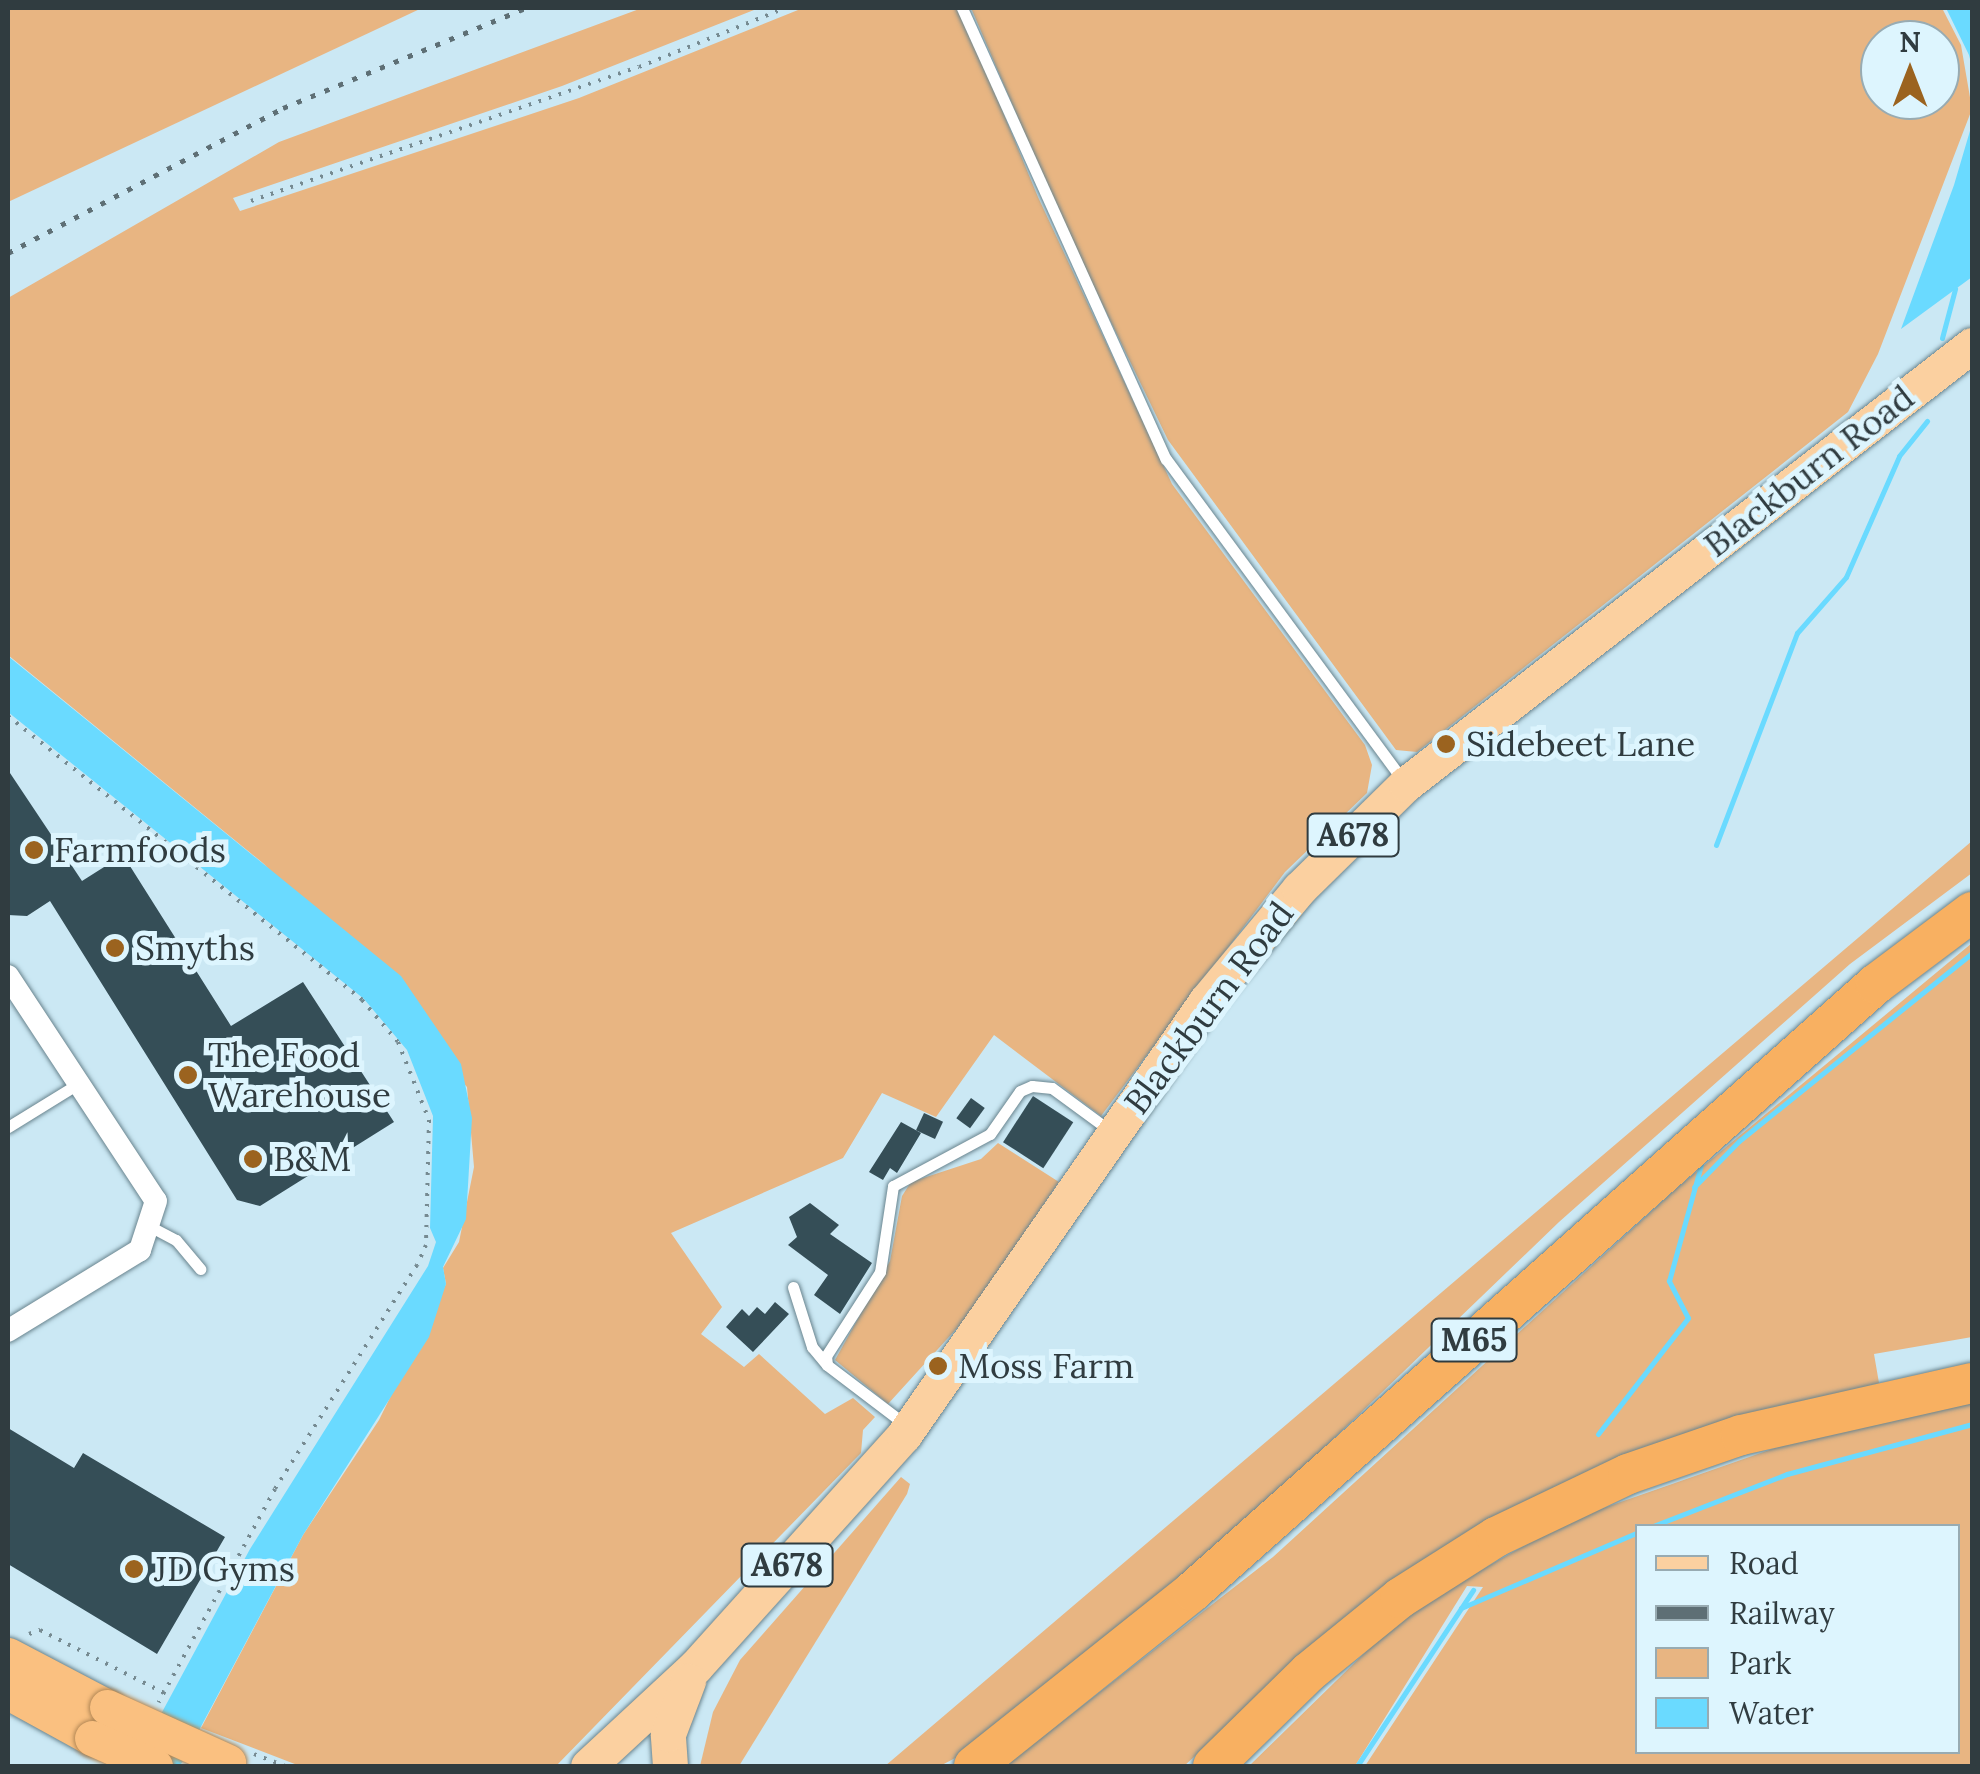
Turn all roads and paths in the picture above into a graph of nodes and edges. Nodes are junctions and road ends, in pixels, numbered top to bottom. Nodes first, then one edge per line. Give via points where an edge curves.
1 (786, 8) edge
2 (962, 8) edge
3 (251, 201) dead end
4 (1972, 345) edge
5 (8, 716) edge
6 (1406, 784) junction
7 (1972, 912) edge
8 (8, 976) edge
9 (81, 1082) junction
10 (8, 1127) edge
11 (1114, 1134) junction
12 (152, 1228) junction
13 (200, 1269) dead end
14 (793, 1287) dead end
15 (8, 1331) edge
16 (827, 1365) junction
17 (1972, 1383) edge
18 (909, 1428) junction
19 (12, 1647) edge
20 (696, 1666) junction
21 (8, 1692) edge
22 (100, 1722) junction
23 (239, 1761) edge
24 (155, 1766) edge
25 (286, 1766) edge
26 (588, 1766) edge
27 (670, 1766) edge
28 (974, 1766) edge
29 (1213, 1766) edge

1 - 3 path via 639,67
2 - 6 lane via 1166,460
4 - 6 main road, Blackburn Road / A678
5 - 19 path via 362,1000 413,1070 431,1149 426,1245 417,1265 275,1488 164,1693 40,1630
6 - 11 main road, Blackburn Road / A678 via 1299,888 1206,1001
7 - 28 highway, M65 via 1876,984 1193,1591
8 - 9 street
9 - 10 lane
9 - 12 street via 148,1182 156,1202
11 - 16 lane via 1052,1088 1032,1086 1020,1091 990,1134 894,1186 880,1272 830,1348
11 - 18 main road, Blackburn Road / A678
12 - 13 lane via 176,1240
12 - 15 street via 140,1250
14 - 16 lane via 812,1346
16 - 18 lane
17 - 29 highway via 1741,1436 1628,1474 1496,1536 1400,1598 1308,1672
18 - 20 main road, Blackburn Road / A678
19 - 22 highway
20 - 26 main road, Blackburn Road / A678
20 - 27 main road, Blackburn Road / A678 via 671,1720
21 - 22 highway
22 - 23 highway, bridge
22 - 24 highway, bridge
23 - 25 path

